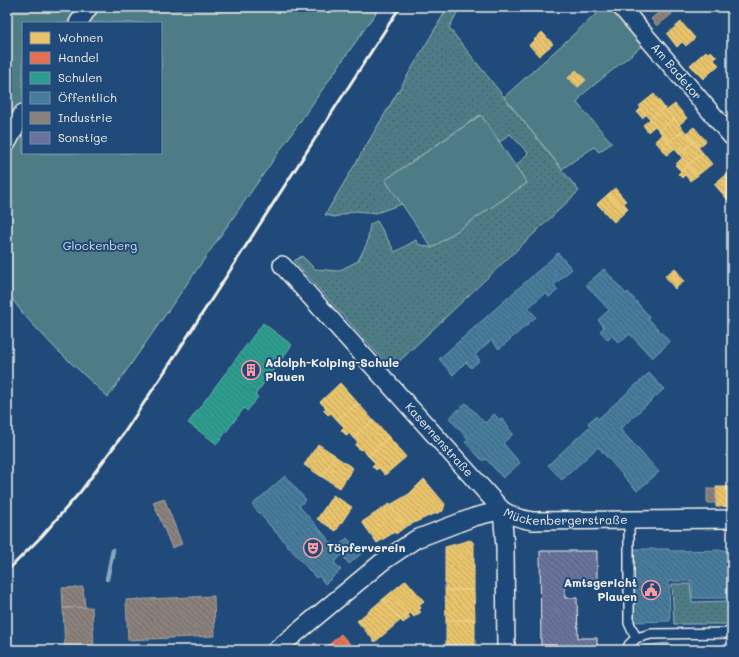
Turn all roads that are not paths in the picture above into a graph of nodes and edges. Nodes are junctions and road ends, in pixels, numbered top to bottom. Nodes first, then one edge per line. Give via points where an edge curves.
1 (89, 7) edge
2 (621, 7) edge
3 (79, 22) edge
4 (22, 115) edge
5 (732, 137) edge
6 (7, 143) edge
7 (282, 265) dead end
8 (502, 510) junction
9 (732, 519) edge
10 (629, 520) junction
11 (732, 633) edge
12 (636, 638) junction
13 (276, 650) edge
14 (506, 650) edge
15 (628, 650) edge

1 - 3 street
2 - 5 street, Am Badetor
4 - 6 street
7 - 8 street, Kasernenstraße
8 - 10 street, Mückenbergerstraße via 518,518 532,521
8 - 13 street, Mückenbergerstraße via 474,517 416,539 382,562
8 - 14 street
9 - 10 street, Mückenbergerstraße
10 - 12 lane via 629,623
11 - 12 lane via 651,634
12 - 15 lane

